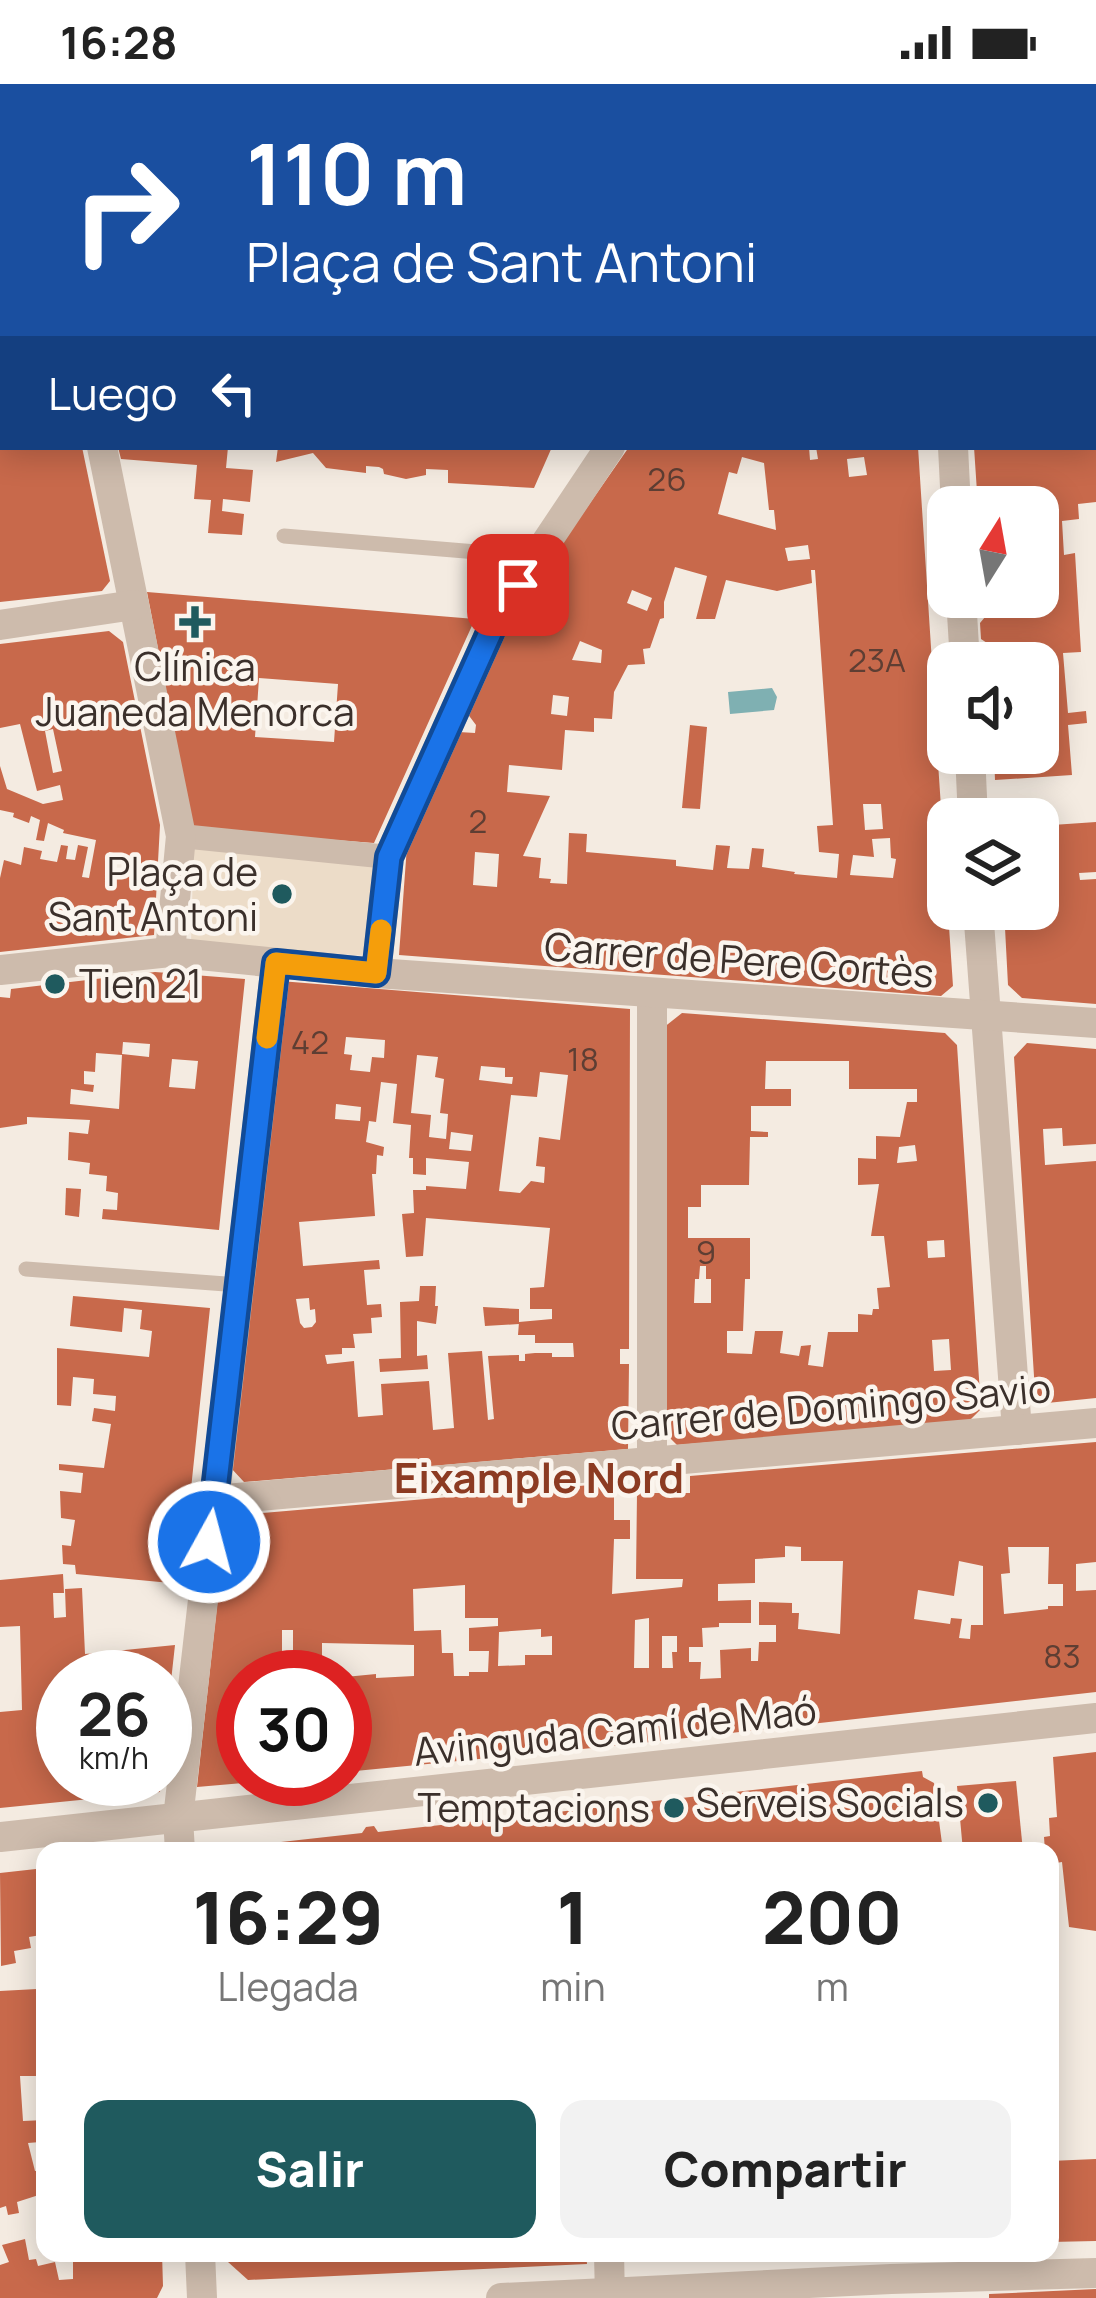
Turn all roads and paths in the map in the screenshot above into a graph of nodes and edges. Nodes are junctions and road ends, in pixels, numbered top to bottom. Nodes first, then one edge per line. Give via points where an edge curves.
1 (103, 450) edge
2 (608, 450) edge
3 (952, 450) edge
4 (955, 486) edge
5 (284, 536) dead end
6 (536, 557) junction
7 (134, 605) junction
8 (0, 625) edge
9 (181, 836) junction
10 (389, 857) junction
11 (979, 930) edge
12 (170, 952) junction
13 (276, 963) junction
14 (0, 970) edge
15 (376, 973) junction
16 (652, 993) junction
17 (984, 1016) junction
18 (1096, 1023) edge
19 (26, 1270) dead end
20 (239, 1285) junction
21 (1096, 1423) edge
22 (1017, 1430) junction
23 (652, 1461) junction
24 (214, 1500) junction
25 (1096, 1718) edge
26 (178, 1818) junction
27 (0, 1837) edge
28 (179, 1842) edge
29 (200, 2262) edge
30 (608, 2262) edge
31 (1096, 2273) edge
32 (892, 2277) edge
33 (610, 2295) edge
34 (202, 2298) edge
35 (501, 2298) edge

1 - 7 street
2 - 6 street
3 - 4 street
5 - 6 lane
6 - 10 street via 499,613
7 - 8 street
7 - 9 street
9 - 10 street
9 - 12 street
10 - 15 street
11 - 17 street
12 - 13 street
12 - 14 street
13 - 15 street
13 - 20 street
15 - 16 street, Carrer de Pere Cortès
16 - 17 street, Carrer de Pere Cortès
16 - 23 street
17 - 18 street, Carrer de Pere Cortès
17 - 22 street
19 - 20 lane
20 - 24 street
21 - 22 street, Carrer de Domingo Savio
22 - 23 street, Carrer de Domingo Savio
23 - 24 street, Carrer de Domingo Savio
24 - 26 street
25 - 26 street, Avinguda Camí de Maó
26 - 27 street, Avinguda Camí de Maó
26 - 28 street
29 - 34 street
30 - 33 street
31 - 32 street
32 - 33 street
33 - 35 street

